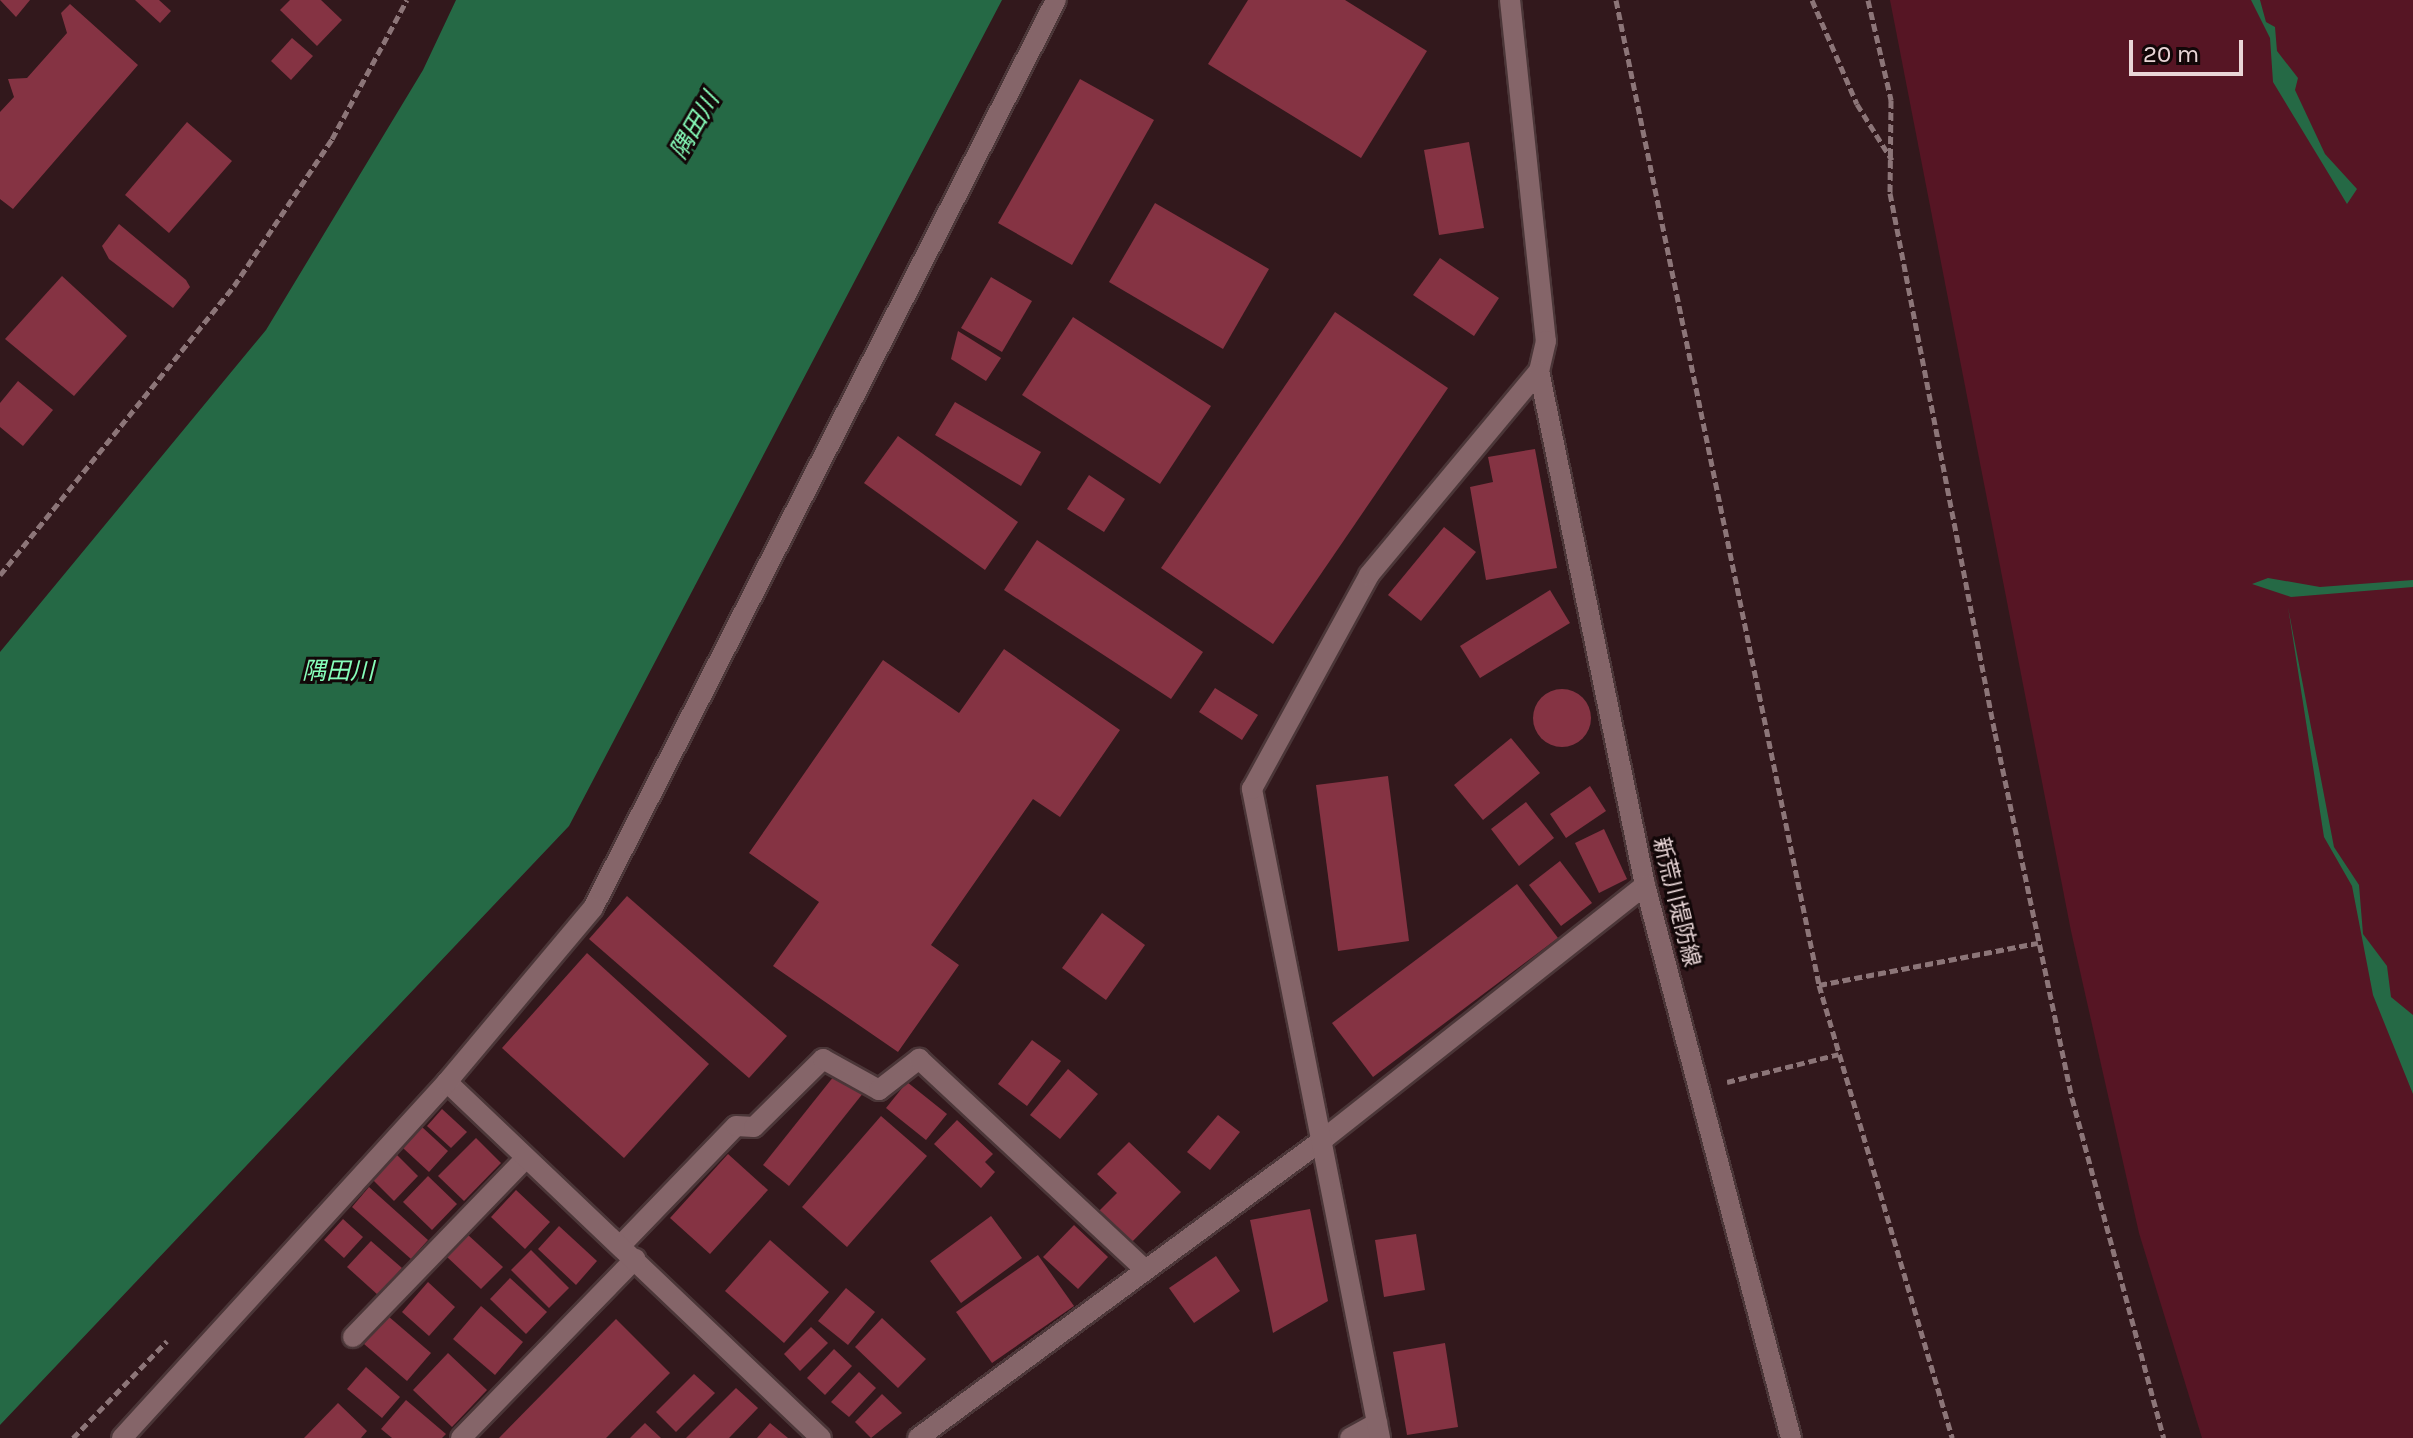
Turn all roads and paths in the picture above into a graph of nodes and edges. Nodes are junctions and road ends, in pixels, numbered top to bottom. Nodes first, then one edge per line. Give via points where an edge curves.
1 (407, 0) edge
2 (1056, 0) edge
3 (1510, 0) edge
4 (1616, 0) edge
5 (1812, 0) edge
6 (1868, 0) edge
7 (1893, 162) junction
8 (1539, 371) junction
9 (0, 575) edge
10 (1645, 885) junction
11 (2038, 943) junction
12 (1819, 985) junction
13 (1839, 1054) junction
14 (447, 1082) junction
15 (1699, 1089) junction
16 (1325, 1138) junction
17 (526, 1158) junction
18 (628, 1252) junction
19 (1145, 1270) junction
20 (353, 1337) dead end
21 (1378, 1431) edge
22 (122, 1438) edge
23 (461, 1438) edge
24 (821, 1438) edge
25 (918, 1438) edge
26 (1350, 1438) edge
27 (1791, 1438) edge
28 (1952, 1438) edge
29 (2164, 1438) edge

1 - 9 path via 332,139 234,286
2 - 14 street via 593,908
3 - 8 street via 1546,341
4 - 12 path
5 - 7 path via 1857,104
6 - 7 path via 1891,100
7 - 11 path via 1890,193
8 - 10 street, 新荒川堤防線
8 - 16 street via 1369,575 1252,789
10 - 15 street, 新荒川堤防線
10 - 16 street
11 - 12 path
11 - 29 path
12 - 13 path
13 - 15 path
13 - 28 path
14 - 17 street
14 - 22 street
15 - 27 street, 新荒川堤防線
16 - 19 street
16 - 21 street
17 - 18 street
17 - 20 street
18 - 19 street via 736,1126 754,1127 823,1059 879,1090 919,1059
18 - 23 street
18 - 24 street
19 - 25 street
21 - 26 street

